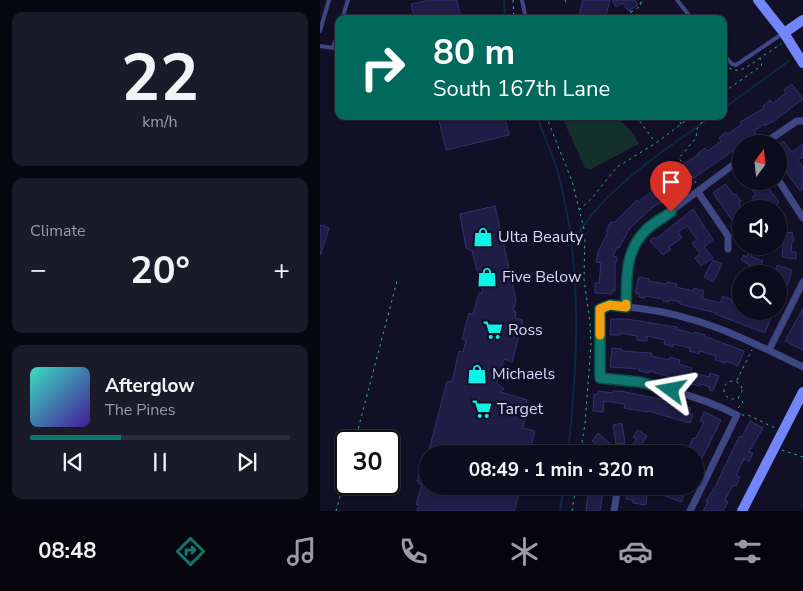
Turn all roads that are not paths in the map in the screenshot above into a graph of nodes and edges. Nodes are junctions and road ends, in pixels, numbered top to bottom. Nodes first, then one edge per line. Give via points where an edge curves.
1 (329, 0) edge
2 (348, 0) edge
3 (522, 0) edge
4 (677, 0) edge
5 (758, 0) edge
6 (343, 15) edge
7 (525, 15) edge
8 (689, 15) edge
9 (803, 20) edge
10 (320, 31) edge
11 (786, 36) junction
12 (335, 42) edge
13 (320, 46) edge
14 (333, 48) joint
15 (727, 58) edge
16 (803, 63) edge
17 (803, 121) edge
18 (776, 135) edge
19 (732, 166) edge
20 (785, 190) edge
21 (700, 191) junction
22 (803, 218) edge
23 (728, 249) dead end
24 (803, 282) edge
25 (626, 307) junction
26 (769, 350) junction
27 (803, 367) edge
28 (803, 392) edge
29 (617, 495) edge
30 (614, 511) edge
31 (690, 511) edge
32 (742, 511) edge

1 - 10 lane
2 - 6 lane
3 - 7 lane
4 - 8 lane
5 - 11 street
9 - 11 street
11 - 15 lane via 736,65
11 - 16 street
12 - 14 lane
13 - 14 lane
17 - 18 street via 797,121
19 - 21 street
20 - 22 street
21 - 23 street via 728,236
21 - 25 street via 647,229 632,249 627,271
24 - 26 street
25 - 26 street via 705,322
25 - 31 street via 610,305 600,309 600,378 640,382 682,392 739,413
26 - 27 street
28 - 32 street
29 - 30 street

